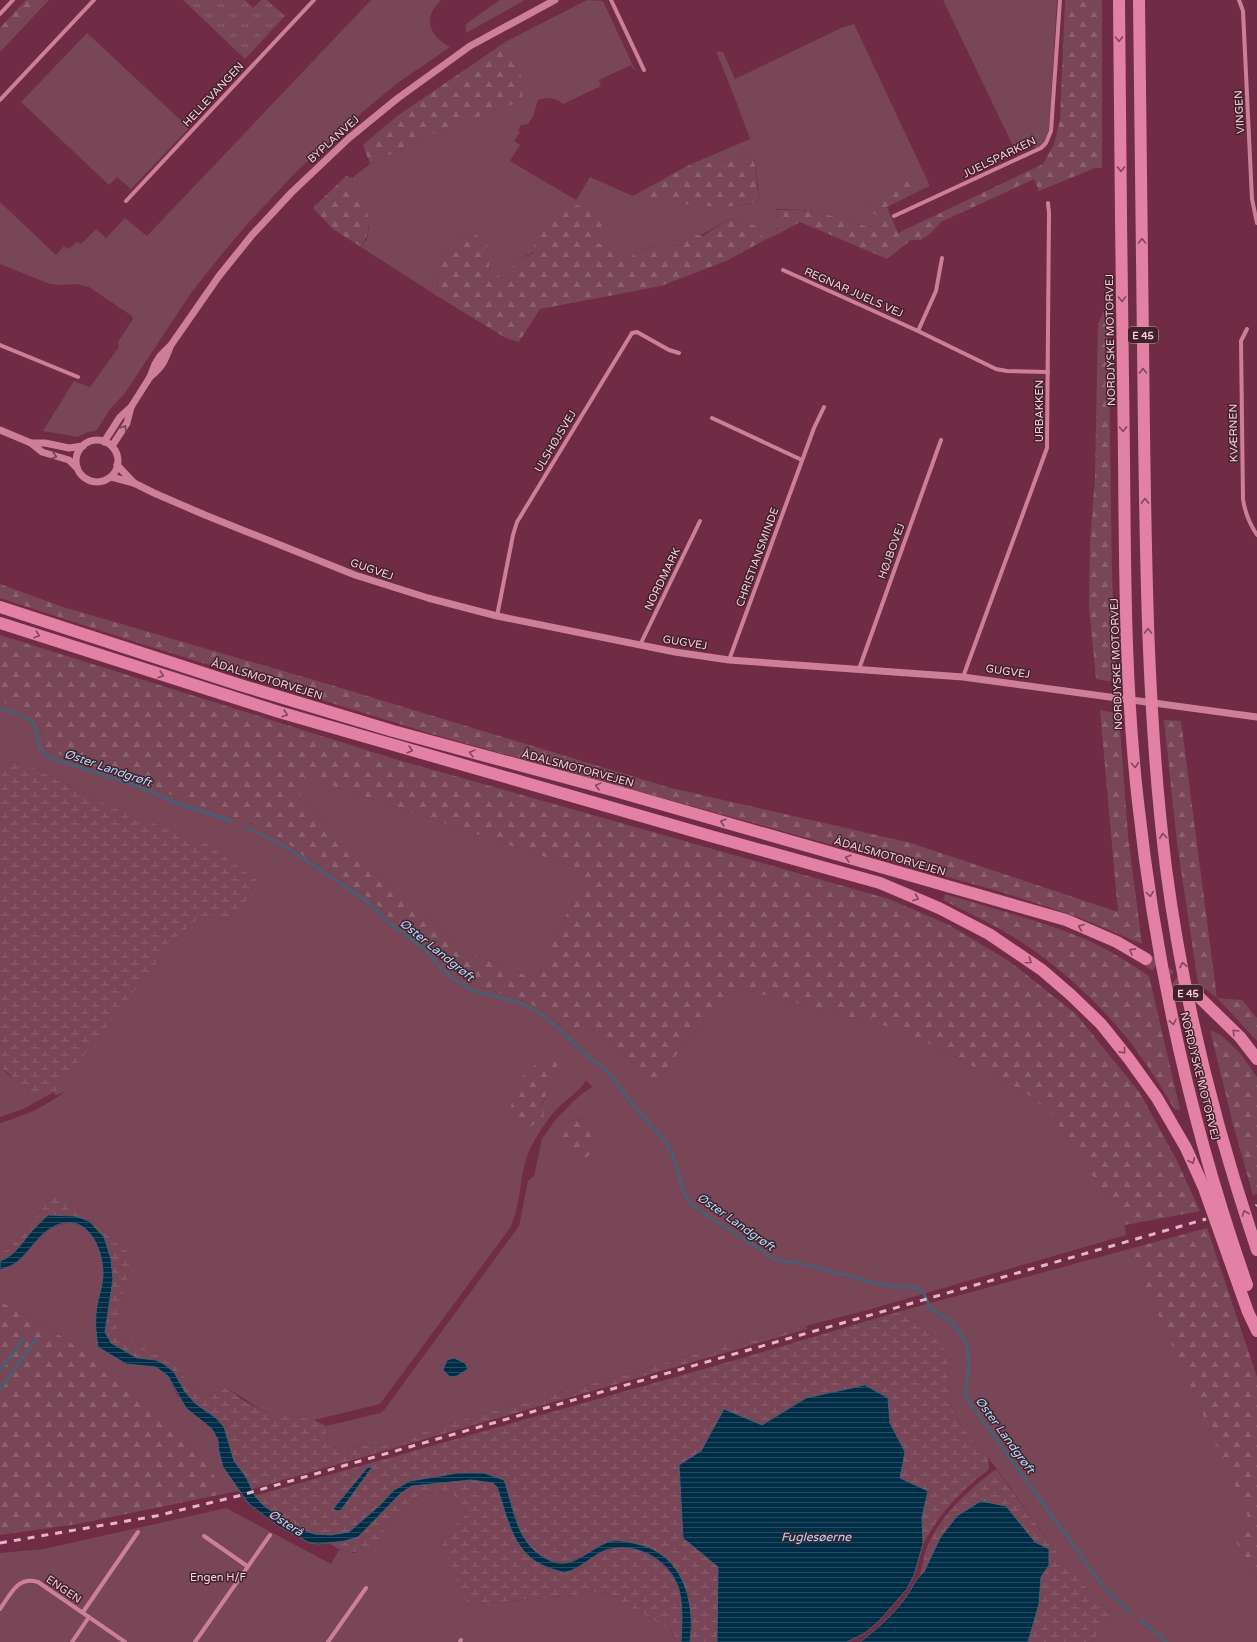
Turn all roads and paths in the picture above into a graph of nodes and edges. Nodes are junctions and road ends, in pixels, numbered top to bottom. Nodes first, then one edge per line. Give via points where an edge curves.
1 (13, 0) edge
2 (94, 0) edge
3 (314, 0) edge
4 (554, 0) edge
5 (611, 0) edge
6 (1060, 0) edge
7 (1119, 0) edge
8 (1139, 0) edge
9 (1240, 0) edge
10 (0, 14) edge
11 (644, 70) dead end
12 (0, 100) edge
13 (126, 201) dead end
14 (1048, 202) dead end
15 (894, 216) dead end
16 (1257, 223) edge
17 (942, 258) dead end
18 (783, 270) dead end
19 (1246, 328) dead end
20 (918, 331) junction
21 (0, 345) edge
22 (679, 353) dead end
23 (1048, 372) junction
24 (78, 377) dead end
25 (131, 407) junction
26 (824, 407) dead end
27 (712, 418) dead end
28 (0, 430) edge
29 (941, 440) dead end
30 (104, 442) junction
31 (31, 443) junction
32 (83, 446) junction
33 (112, 446) junction
34 (802, 460) junction
35 (118, 465) junction
36 (77, 468) junction
37 (111, 477) junction
38 (134, 483) junction
39 (700, 521) dead end
40 (1257, 535) edge
41 (0, 607) edge
42 (497, 616) junction
43 (0, 622) edge
44 (640, 645) junction
45 (729, 660) junction
46 (859, 669) junction
47 (962, 677) junction
48 (1257, 716) edge
49 (1146, 959) tunnel mouth
50 (1198, 996) tunnel mouth
51 (1257, 1059) edge
52 (1257, 1250) edge
53 (1257, 1312) edge
54 (1257, 1331) edge
55 (138, 1532) dead end
56 (270, 1535) dead end
57 (204, 1536) dead end
58 (247, 1566) junction
59 (366, 1588) dead end
60 (0, 1609) edge
61 (83, 1612) junction
62 (89, 1617) junction
63 (72, 1642) edge
64 (125, 1642) edge
65 (195, 1642) edge
66 (328, 1642) edge

1 - 10 street
2 - 12 street
3 - 13 street, HELLEVANGEN
4 - 25 street, BYPLANVEJ via 470,46 398,98 349,138 291,193 219,276 171,345 157,360 150,377
5 - 11 street
6 - 15 street, JUELSPARKEN via 1051,131 1046,143 1041,148
7 -> 53 highway, NORDJYSKE MOTORVEJ / E 45 via 1128,669 1138,802 1157,943 1185,1076 1205,1153
52 -> 8 highway, NORDJYSKE MOTORVEJ / E 45 via 1223,1142 1191,1008 1167,870 1152,729 1145,534
9 - 16 street, VINGEN via 1243,11 1252,199
14 - 23 street, URBAKKEN
17 - 20 street via 936,291
18 - 20 street, REGNAR JUELS VEJ
19 - 40 street, KVÆRNEN via 1241,341 1243,499 1245,514
20 - 23 street, REGNAR JUELS VEJ via 996,369
21 - 24 street
22 - 42 street, ULSHØJSVEJ via 636,332 632,333 517,522
23 - 47 street, URBAKKEN via 1047,448
25 - 30 street, BYPLANVEJ via 120,417
33 -> 25 street, BYPLANVEJ via 127,423
26 - 34 street, CHRISTIANSMINDE
27 - 34 street
28 - 31 street
29 - 46 street, HØJBOVEJ
30 - 32 street via 93,441
30 - 33 street
31 - 32 street via 69,448
31 -> 36 street via 42,452 72,462
32 - 36 street via 76,457
33 - 35 street
34 - 45 street, CHRISTIANSMINDE
35 - 37 street
35 - 38 street, GUGVEJ
36 - 37 street via 84,478 95,482
37 - 38 street, GUGVEJ
38 - 42 street, GUGVEJ via 190,509 355,575
39 - 44 street, NORDMARK
49 -> 41 highway, ÅDALSMOTORVEJEN via 1117,942 1066,920 615,791 393,731 230,682
42 - 44 street, GUGVEJ
43 -> 54 highway via 279,712 880,883 939,908 989,934 1042,970 1101,1024 1157,1098 1186,1148 1204,1188
44 - 45 street, GUGVEJ
45 - 46 street, GUGVEJ
46 - 47 street, GUGVEJ
47 - 48 street, GUGVEJ
51 -> 50 highway via 1240,1037
55 - 61 street, ENGEN
56 - 58 street
57 - 58 street
58 - 65 street
59 - 66 street
60 - 61 street, ENGEN via 18,1585 31,1580
61 - 62 street, ENGEN
62 - 63 street
62 - 64 street, ENGEN

